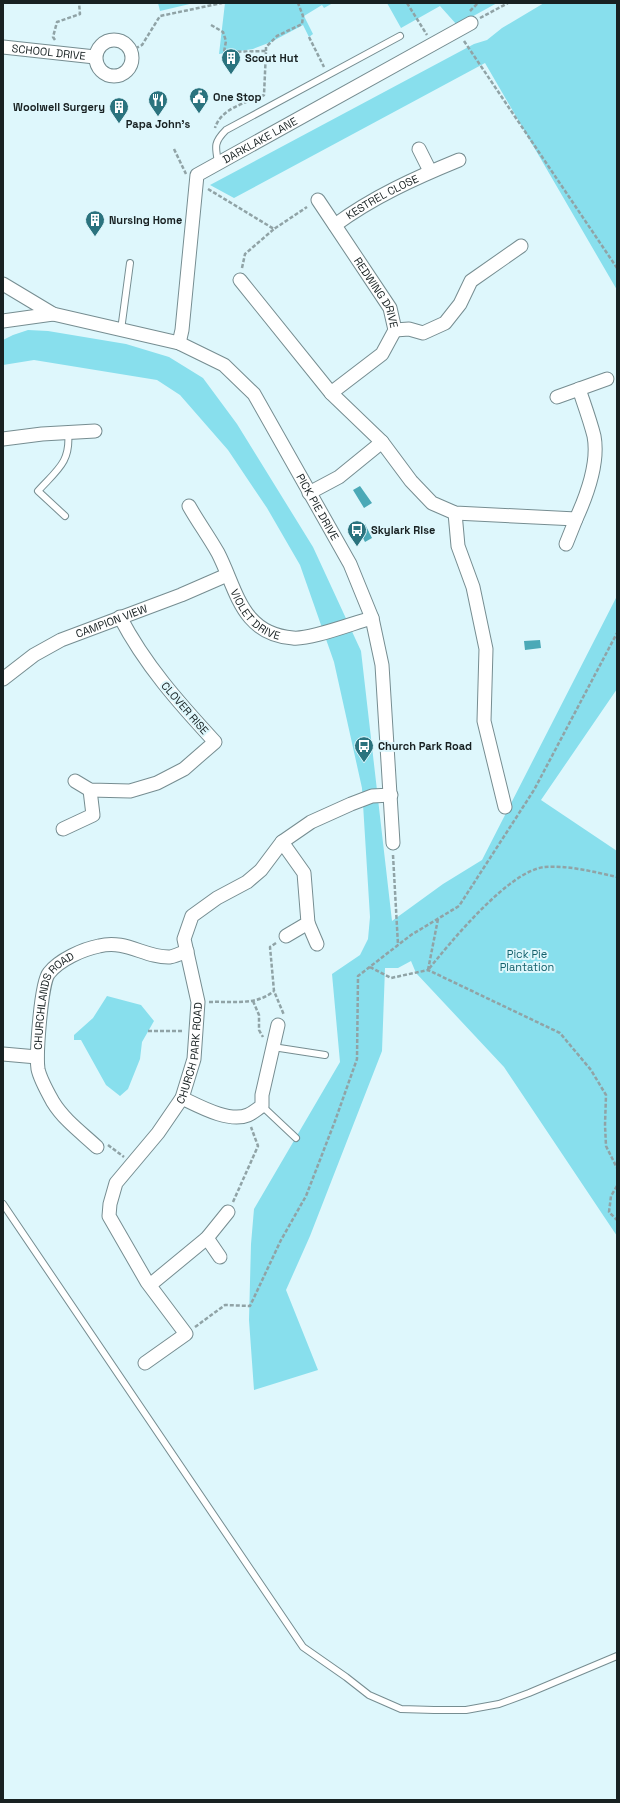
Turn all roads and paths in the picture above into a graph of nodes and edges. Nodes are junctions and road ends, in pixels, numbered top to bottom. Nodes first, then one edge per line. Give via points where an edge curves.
1 (79, 3) edge
2 (222, 3) edge
3 (298, 3) edge
4 (407, 3) edge
5 (508, 3) edge
6 (471, 23) joint
7 (211, 26) dead end
8 (457, 30) junction
9 (400, 36) dead end
10 (309, 37) dead end
11 (432, 43) junction
12 (3, 47) edge
13 (130, 51) junction
14 (266, 51) junction
15 (59, 52) junction
16 (95, 57) junction
17 (328, 75) junction
18 (215, 147) junction
19 (174, 149) dead end
20 (419, 149) dead end
21 (459, 160) dead end
22 (218, 162) junction
23 (430, 172) junction
24 (195, 181) junction
25 (318, 200) joint
26 (335, 225) junction
27 (274, 229) junction
28 (521, 246) dead end
29 (130, 263) dead end
30 (617, 268) edge
31 (240, 280) joint
32 (3, 284) edge
33 (53, 314) junction
34 (3, 321) edge
35 (121, 330) junction
36 (395, 330) junction
37 (178, 343) junction
38 (607, 380) dead end
39 (579, 389) junction
40 (331, 393) junction
41 (557, 397) dead end
42 (94, 431) dead end
43 (68, 433) junction
44 (3, 439) edge
45 (382, 442) junction
46 (309, 493) junction
47 (189, 506) dead end
48 (455, 513) junction
49 (65, 516) dead end
50 (576, 519) junction
51 (566, 544) dead end
52 (227, 575) junction
53 (120, 617) junction
54 (372, 618) junction
55 (617, 633) edge
56 (3, 679) edge
57 (75, 781) dead end
58 (90, 790) junction
59 (391, 794) junction
60 (505, 807) dead end
61 (63, 830) dead end
62 (282, 842) junction
63 (392, 843) joint
64 (617, 877) edge
65 (438, 919) junction
66 (308, 923) junction
67 (286, 936) joint
68 (317, 944) dead end
69 (398, 945) junction
70 (187, 951) junction
71 (370, 967) junction
72 (428, 970) junction
73 (274, 991) junction
74 (253, 1001) junction
75 (198, 1002) junction
76 (278, 1025) joint
77 (148, 1031) dead end
78 (196, 1031) junction
79 (273, 1047) junction
80 (3, 1054) edge
81 (325, 1055) dead end
82 (37, 1057) junction
83 (182, 1098) junction
84 (262, 1106) junction
85 (247, 1115) junction
86 (296, 1138) dead end
87 (97, 1147) joint
88 (132, 1163) junction
89 (617, 1168) edge
90 (617, 1186) edge
91 (3, 1204) edge
92 (228, 1212) joint
93 (617, 1220) edge
94 (207, 1238) junction
95 (220, 1257) dead end
96 (150, 1285) junction
97 (186, 1334) junction
98 (145, 1363) dead end
99 (617, 1656) edge

1 - 15 path via 80,14 57,22 53,37
2 - 13 path via 160,16 142,45
3 - 14 path via 302,24 277,36 266,47
4 - 11 path
5 - 6 path
6 - 8 street, DARKLAKE LANE
7 - 14 path via 223,32 226,41 224,52
8 - 11 street, DARKLAKE LANE
8 - 30 path
9 - 17 lane
10 - 17 path
11 - 22 street, DARKLAKE LANE
12 - 15 street, SCHOOL DRIVE
13 - 16 street, SCHOOL DRIVE via 121,41 107,41 97,50
13 - 16 street, SCHOOL DRIVE via 130,67 117,76 101,72
14 - 18 path via 264,95 229,109 217,120 214,131
15 - 16 street, SCHOOL DRIVE
17 - 18 lane via 226,130
18 - 22 lane
19 - 24 path via 184,172
20 - 23 street, KESTREL CLOSE
21 - 23 street, KESTREL CLOSE
22 - 24 street, DARKLAKE LANE via 197,175
23 - 26 street, KESTREL CLOSE via 386,193
24 - 27 path
24 - 37 street via 182,330
25 - 26 street, REDWING DRIVE
25 - 27 path
26 - 36 street, REDWING DRIVE via 390,308
27 - 31 path via 245,254
28 - 36 street via 470,281 460,304 445,323 423,333 410,329
29 - 35 lane
31 - 40 street
32 - 33 street, PICK PIE DRIVE
33 - 34 street, PICK PIE DRIVE
33 - 35 street, PICK PIE DRIVE
35 - 37 street, PICK PIE DRIVE
36 - 40 street, REDWING DRIVE via 382,354
37 - 46 street, PICK PIE DRIVE via 224,365 254,394
38 - 39 street
39 - 41 street
39 - 50 street via 594,437 594,452 586,497
40 - 45 street
42 - 43 street
43 - 44 street
43 - 49 lane via 69,447 63,463 38,491
45 - 46 street via 339,477
45 - 48 street via 410,481 432,503
46 - 54 street, PICK PIE DRIVE via 350,564
47 - 52 street, VIOLET DRIVE via 218,553
48 - 50 street
48 - 60 street via 458,546 473,586 486,649 484,721
50 - 51 street
52 - 53 street, CAMPION VIEW via 182,595
52 - 54 street, VIOLET DRIVE via 239,603 250,620 272,634 294,639
53 - 56 street, CAMPION VIEW via 61,640 34,655
53 - 58 street, CLOVER RISE via 148,663 173,696 215,742 184,769 157,783 130,791
54 - 59 street, PICK PIE DRIVE via 382,664
55 - 65 path via 534,790 459,906
57 - 58 street, CLOVER RISE
58 - 61 street via 93,815
59 - 62 street, CHURCH PARK ROAD via 372,796 351,804 311,822
59 - 63 street, PICK PIE DRIVE
62 - 66 street via 304,873
62 - 70 street, CHURCH PARK ROAD via 261,870 247,882 214,892 192,916 184,939
63 - 69 path
64 - 72 path via 587,870 544,866 524,873 484,905
65 - 69 path
65 - 72 path
66 - 67 street
66 - 68 street
67 - 73 path via 270,947
69 - 71 path
70 - 75 street, CHURCH PARK ROAD
70 - 82 street, CHURCHLANDS ROAD via 171,957 155,956 116,943 98,946 63,961 48,974 42,1000
71 - 72 path via 391,978
71 - 97 path via 358,976 357,1059 306,1196 281,1240 250,1306 225,1306
72 - 89 path via 560,1033 591,1070 606,1096 606,1146
73 - 74 path via 265,998
73 - 76 path via 286,1017
74 - 75 path
74 - 79 path via 259,1015 259,1030 265,1042
75 - 78 street, CHURCH PARK ROAD
76 - 79 street
77 - 78 path
78 - 83 street, CHURCH PARK ROAD via 194,1059
79 - 81 lane
79 - 84 street via 262,1095
80 - 82 street
82 - 87 street, CHURCHLANDS ROAD via 38,1070 52,1100 63,1116
83 - 85 street via 217,1114
83 - 88 street, CHURCH PARK ROAD via 158,1133
84 - 85 street
84 - 86 lane
85 - 92 path via 258,1146
87 - 88 path via 103,1142
88 - 96 street, CHURCH PARK ROAD via 116,1184 109,1216
90 - 93 path via 611,1196 609,1212
91 - 99 lane via 303,1648 369,1695 401,1709 434,1710 466,1710 499,1704
92 - 94 street
94 - 95 street
94 - 96 street
96 - 97 street, CHURCH PARK ROAD
97 - 98 street

